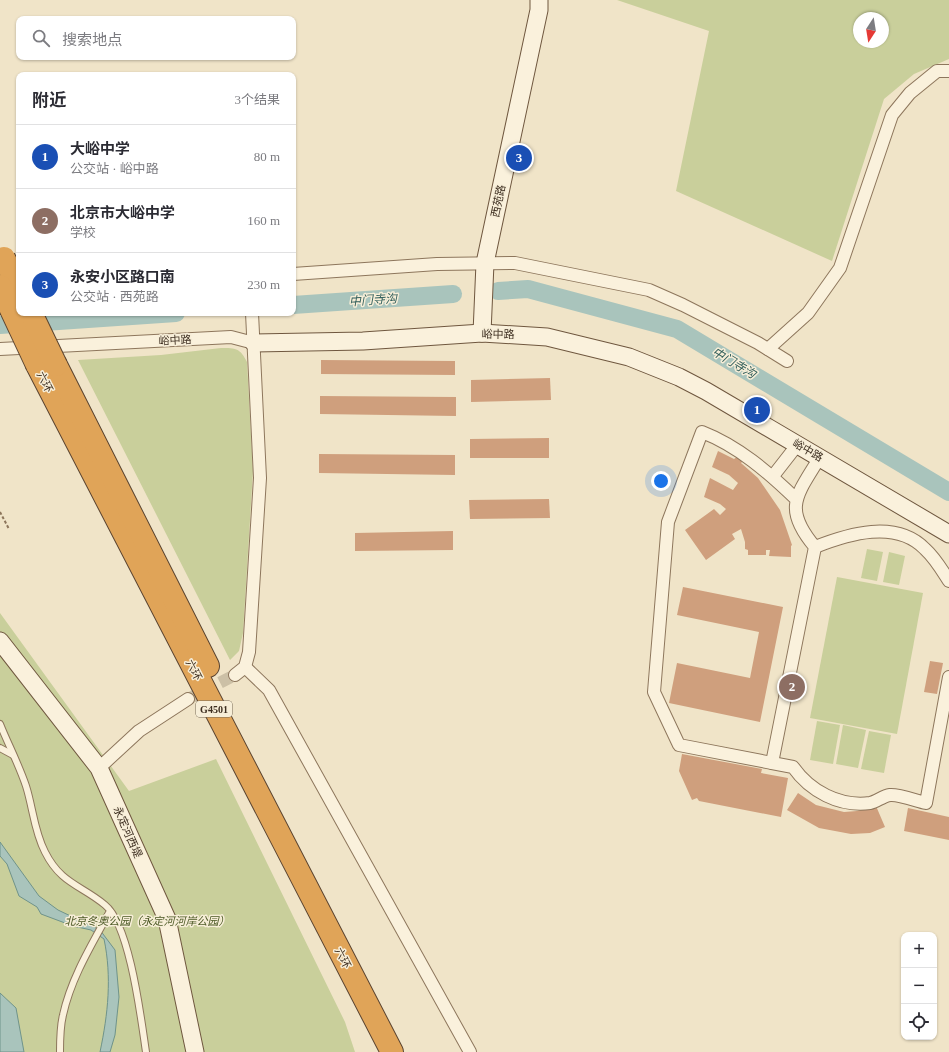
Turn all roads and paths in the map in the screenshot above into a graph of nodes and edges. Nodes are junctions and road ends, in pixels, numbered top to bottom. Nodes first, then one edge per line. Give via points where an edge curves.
1 (540, 0) edge
2 (949, 71) edge
3 (2, 254) edge
4 (485, 263) junction
5 (296, 274) edge
6 (16, 281) edge
7 (0, 287) edge
8 (16, 287) edge
9 (16, 314) edge
10 (17, 316) edge
11 (32, 316) edge
12 (252, 316) edge
13 (482, 333) junction
14 (254, 337) junction
15 (0, 349) edge
16 (768, 349) junction
17 (787, 361) dead end
18 (46, 365) junction
19 (798, 444) junction
20 (820, 457) junction
21 (773, 476) junction
22 (796, 499) junction
23 (0, 512) edge
24 (9, 529) dead end
25 (949, 534) edge
26 (815, 548) junction
27 (949, 581) edge
28 (0, 641) edge
29 (245, 667) junction
30 (235, 675) tunnel mouth
31 (949, 677) edge
32 (188, 699) tunnel mouth
33 (0, 724) edge
34 (0, 748) edge
35 (13, 755) junction
36 (772, 763) junction
37 (99, 768) junction
38 (110, 911) junction
39 (365, 1000) junction
40 (60, 1052) edge
41 (146, 1052) edge
42 (195, 1052) edge
43 (379, 1052) edge
44 (392, 1052) edge
45 (404, 1052) edge
46 (470, 1052) edge

1 - 4 main road, 西苑路
2 - 16 street via 937,71 910,93 892,115 840,268 808,313
3 - 6 highway, bridge
4 - 5 street
4 - 13 main road, 西苑路
4 - 16 street via 515,263 649,290
7 - 8 street
7 - 9 highway, 六环 / G4501, bridge
10 - 18 highway, 六环 / G4501, bridge
11 - 18 highway, 六环, bridge
12 - 14 street
13 - 14 main road, 峪中路 via 363,341
13 - 19 main road, 峪中路 via 547,337 634,359 679,377
14 - 15 street, 峪中路
14 - 29 street via 260,478 249,652
16 - 17 street
18 - 39 highway, 六环 / G4501
18 - 45 highway, 六环 / G4501
19 - 20 main road, 峪中路
19 - 21 street
20 - 22 street
20 - 25 main road, 峪中路
21 - 22 street
21 - 36 street via 745,455 702,432 668,522 654,692 679,745
22 - 26 street via 798,522
23 - 24 path
26 - 27 street via 861,532 895,534 911,539 925,548
26 - 36 street
28 - 37 main road, 永定河西堤
29 - 30 street
29 - 46 street via 270,690
31 - 36 street via 926,803 890,795 870,803 852,803 829,797 808,785 793,767
32 - 37 street via 139,731
33 - 35 lane
34 - 35 lane
35 - 38 lane via 26,785 33,818 45,852 60,876 106,905
37 - 42 main road, 永定河西堤 via 168,919
38 - 40 lane via 78,971 68,997 62,1016
38 - 41 lane via 128,950
39 - 43 highway
39 - 44 highway, 六环 / G4501

